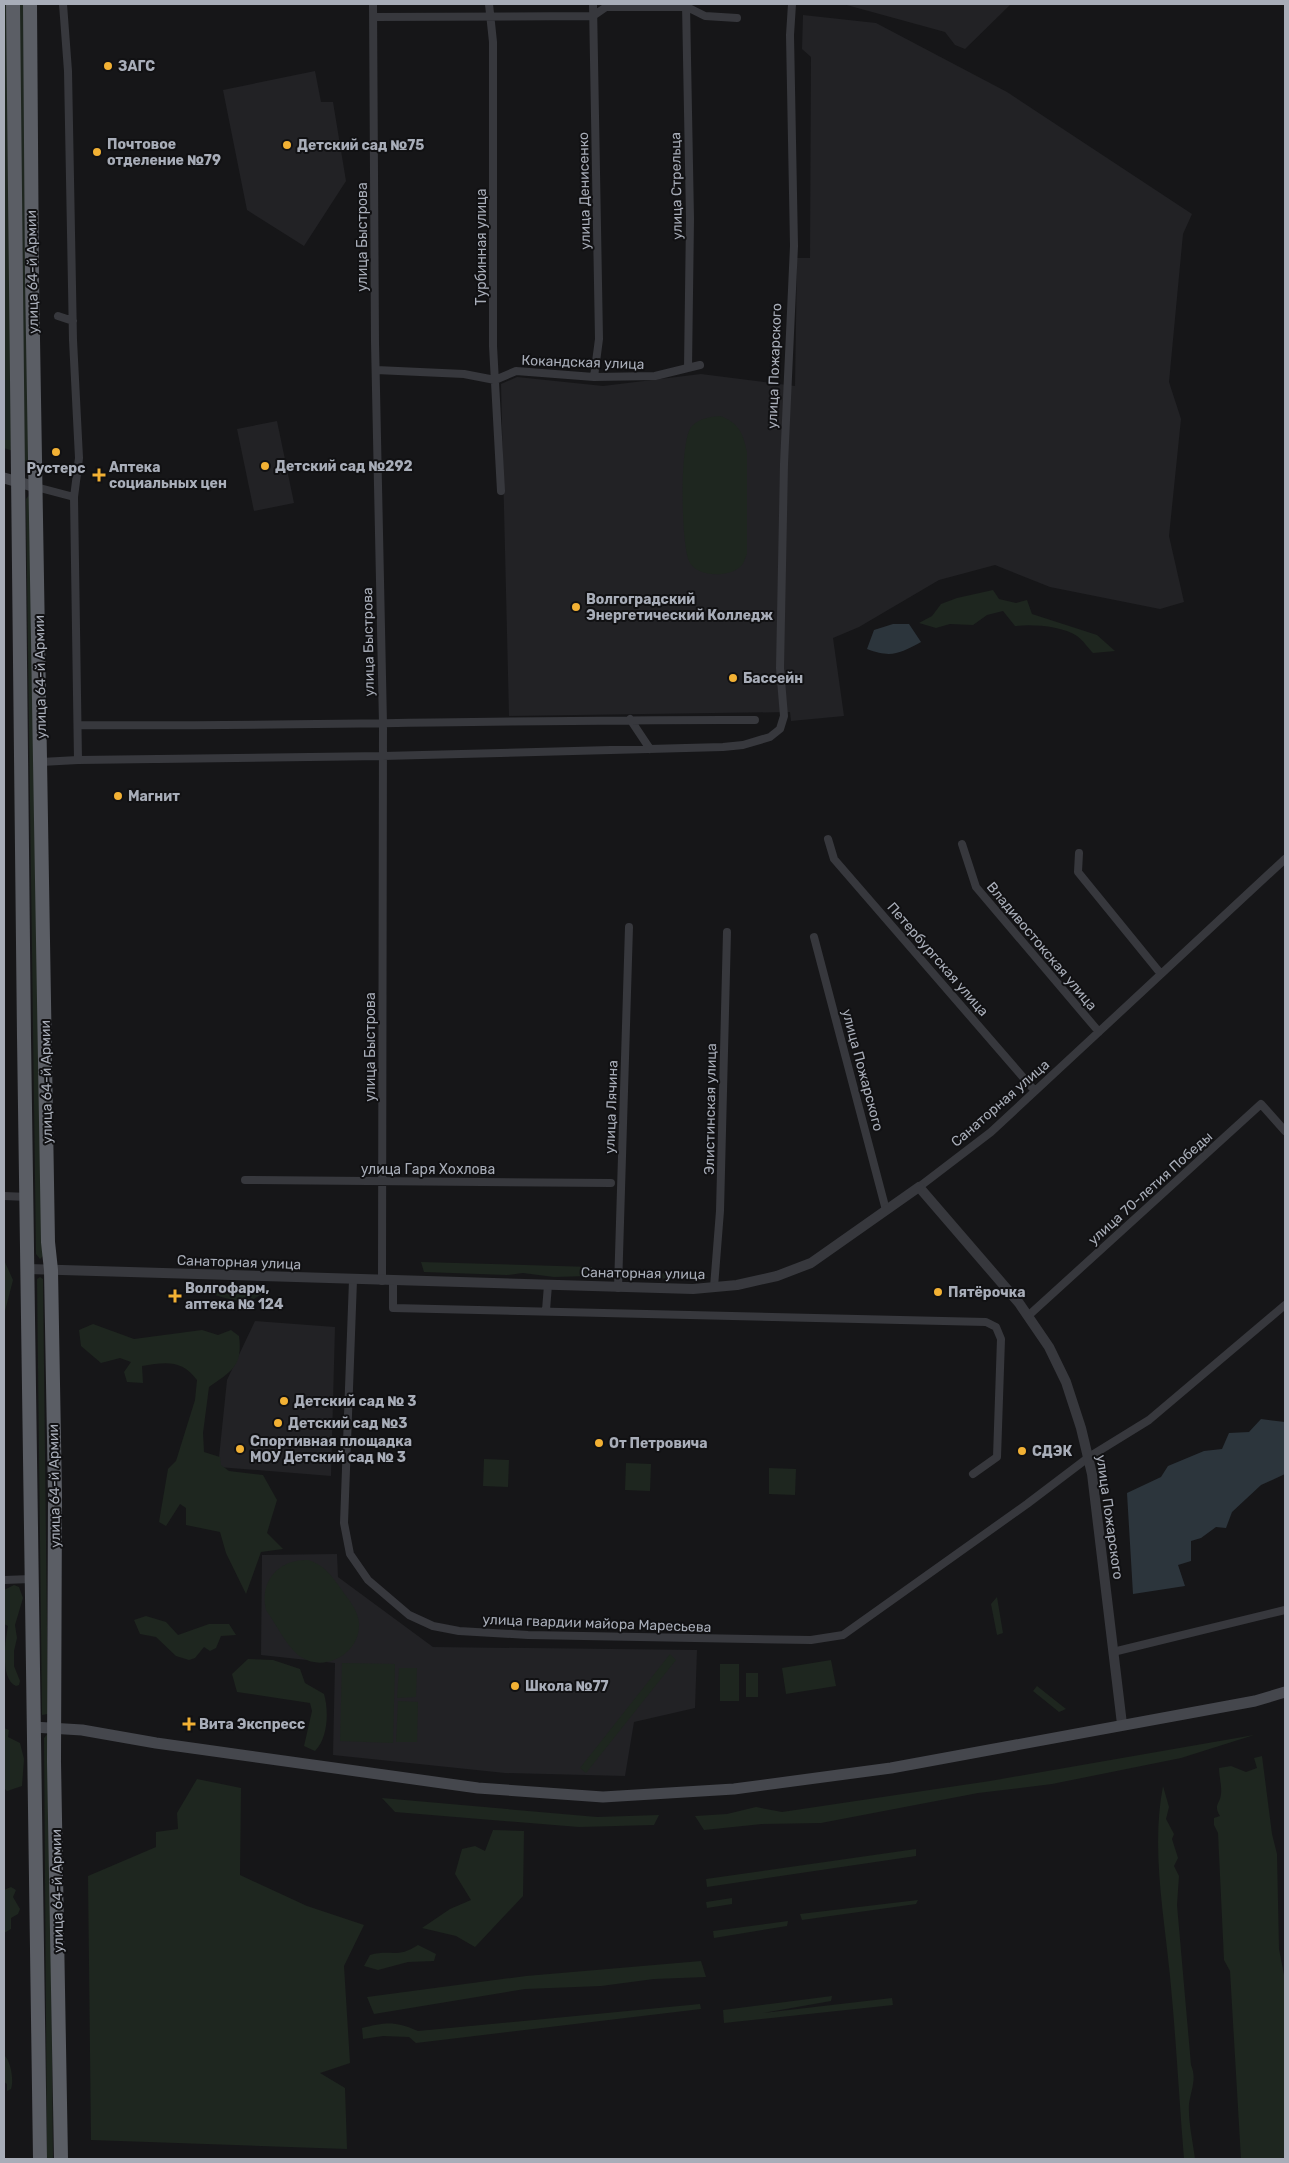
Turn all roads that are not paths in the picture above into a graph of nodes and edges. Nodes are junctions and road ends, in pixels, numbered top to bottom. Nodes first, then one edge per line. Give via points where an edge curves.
1 (13, 4) edge
2 (30, 4) edge
3 (63, 4) edge
4 (373, 4) edge
5 (489, 4) edge
6 (593, 4) edge
7 (792, 4) edge
8 (686, 5) edge
9 (593, 16) junction
10 (374, 17) junction
11 (489, 18) junction
12 (737, 18) dead end
13 (58, 316) dead end
14 (73, 321) junction
15 (700, 365) dead end
16 (688, 368) junction
17 (376, 370) junction
18 (594, 378) junction
19 (495, 380) junction
20 (4, 478) edge
21 (19, 482) junction
22 (36, 487) junction
23 (501, 491) dead end
24 (74, 497) junction
25 (630, 719) junction
26 (755, 720) dead end
27 (383, 724) junction
28 (78, 725) junction
29 (650, 749) junction
30 (382, 756) junction
31 (78, 760) junction
32 (41, 762) junction
33 (828, 839) dead end
34 (962, 844) dead end
35 (1079, 853) dead end
36 (1285, 859) edge
37 (629, 928) dead end
38 (727, 932) dead end
39 (814, 936) dead end
40 (1161, 974) junction
41 (1099, 1032) junction
42 (1035, 1092) junction
43 (1285, 1131) edge
44 (245, 1180) dead end
45 (382, 1181) junction
46 (611, 1183) dead end
47 (919, 1187) junction
48 (4, 1196) edge
49 (28, 1197) junction
50 (886, 1210) junction
51 (28, 1269) junction
52 (51, 1270) junction
53 (353, 1280) junction
54 (382, 1281) junction
55 (393, 1281) junction
56 (548, 1285) junction
57 (714, 1287) junction
58 (618, 1288) junction
59 (1285, 1305) edge
60 (546, 1310) junction
61 (1028, 1316) junction
62 (1089, 1457) junction
63 (973, 1474) dead end
64 (31, 1579) junction
65 (4, 1580) edge
66 (1285, 1610) edge
67 (1113, 1652) junction
68 (1285, 1692) edge
69 (1122, 1724) junction
70 (34, 1728) junction
71 (55, 1728) junction
72 (40, 2159) edge
73 (61, 2159) edge

1 - 21 highway, улица 64-й Армии
2 - 22 highway, улица 64-й Армии
3 - 14 street via 68,72
4 - 10 street, улица Быстрова
5 - 11 street, Турбинная улица
6 - 9 street, улица Денисенко
7 - 29 street, улица Пожарского via 794,246 784,474 780,668 784,716 780,729 770,737 743,745
8 - 9 street via 606,7
8 - 12 street via 704,16
8 - 16 street, улица Стрельца via 690,219
9 - 11 street
9 - 18 street, улица Денисенко via 599,339
10 - 11 street
10 - 17 street, улица Быстрова
11 - 19 street, Турбинная улица via 493,42
13 - 14 street
14 - 24 street via 80,458
15 - 16 street, Кокандская улица
16 - 18 street, Кокандская улица via 655,376
17 - 19 street via 464,374
17 - 27 street, улица Быстрова
18 - 19 street, Кокандская улица via 516,371
19 - 23 street, Турбинная улица
20 - 21 main road
21 - 22 main road
21 - 49 highway, улица 64-й Армии
22 - 24 street
22 - 32 highway, улица 64-й Армии
24 - 28 street
25 - 26 street
25 - 27 street
25 - 29 street
27 - 28 street
27 - 30 street, улица Быстрова
28 - 31 street
29 - 30 street
30 - 31 street
30 - 45 street, улица Быстрова
31 - 32 street
32 - 52 highway, улица 64-й Армии
33 - 42 street, Петербургская улица via 834,859
34 - 41 street, Владивостокская улица via 976,886
35 - 40 street via 1078,872
36 - 40 street, Санаторная улица
37 - 58 street, улица Лячина
38 - 57 street, Элистинская улица via 720,1211
39 - 50 street, улица Пожарского
40 - 41 street, Санаторная улица
41 - 42 street, Санаторная улица
42 - 47 street, Санаторная улица via 974,1146
43 - 61 street, улица 70-летия Победы via 1261,1104
44 - 45 street, улица Гаря Хохлова
45 - 46 street, улица Гаря Хохлова
45 - 54 street, улица Быстрова
47 - 50 street, Санаторная улица
47 - 61 street, улица Пожарского
48 - 49 street
49 - 51 highway, улица 64-й Армии
50 - 57 street, Санаторная улица via 810,1263 777,1276
51 - 52 street, Санаторная улица
51 - 64 highway, улица 64-й Армии
52 - 53 street, Санаторная улица
52 - 71 highway, улица 64-й Армии
53 - 54 street, Санаторная улица
53 - 62 street, улица гвардии майора Маресьева via 346,1541 355,1562 374,1586 418,1621 442,1629 561,1636 811,1640 836,1637 872,1617
54 - 55 street, Санаторная улица
55 - 56 street, Санаторная улица
55 - 60 street via 393,1308
56 - 58 street, Санаторная улица
56 - 60 street
57 - 58 street, Санаторная улица
59 - 62 street, улица гвардии майора Маресьева via 1150,1420
60 - 63 street via 992,1324 1001,1339 997,1457
61 - 62 street, улица Пожарского via 1049,1346 1066,1382
62 - 67 street, улица Пожарского
64 - 65 street
64 - 70 highway, улица 64-й Армии
66 - 67 street
67 - 69 street, улица Пожарского
68 - 69 main road via 1255,1701
69 - 71 main road via 891,1768 734,1789 603,1797 478,1788
70 - 71 main road
70 - 72 highway, улица 64-й Армии
71 - 73 highway, улица 64-й Армии

